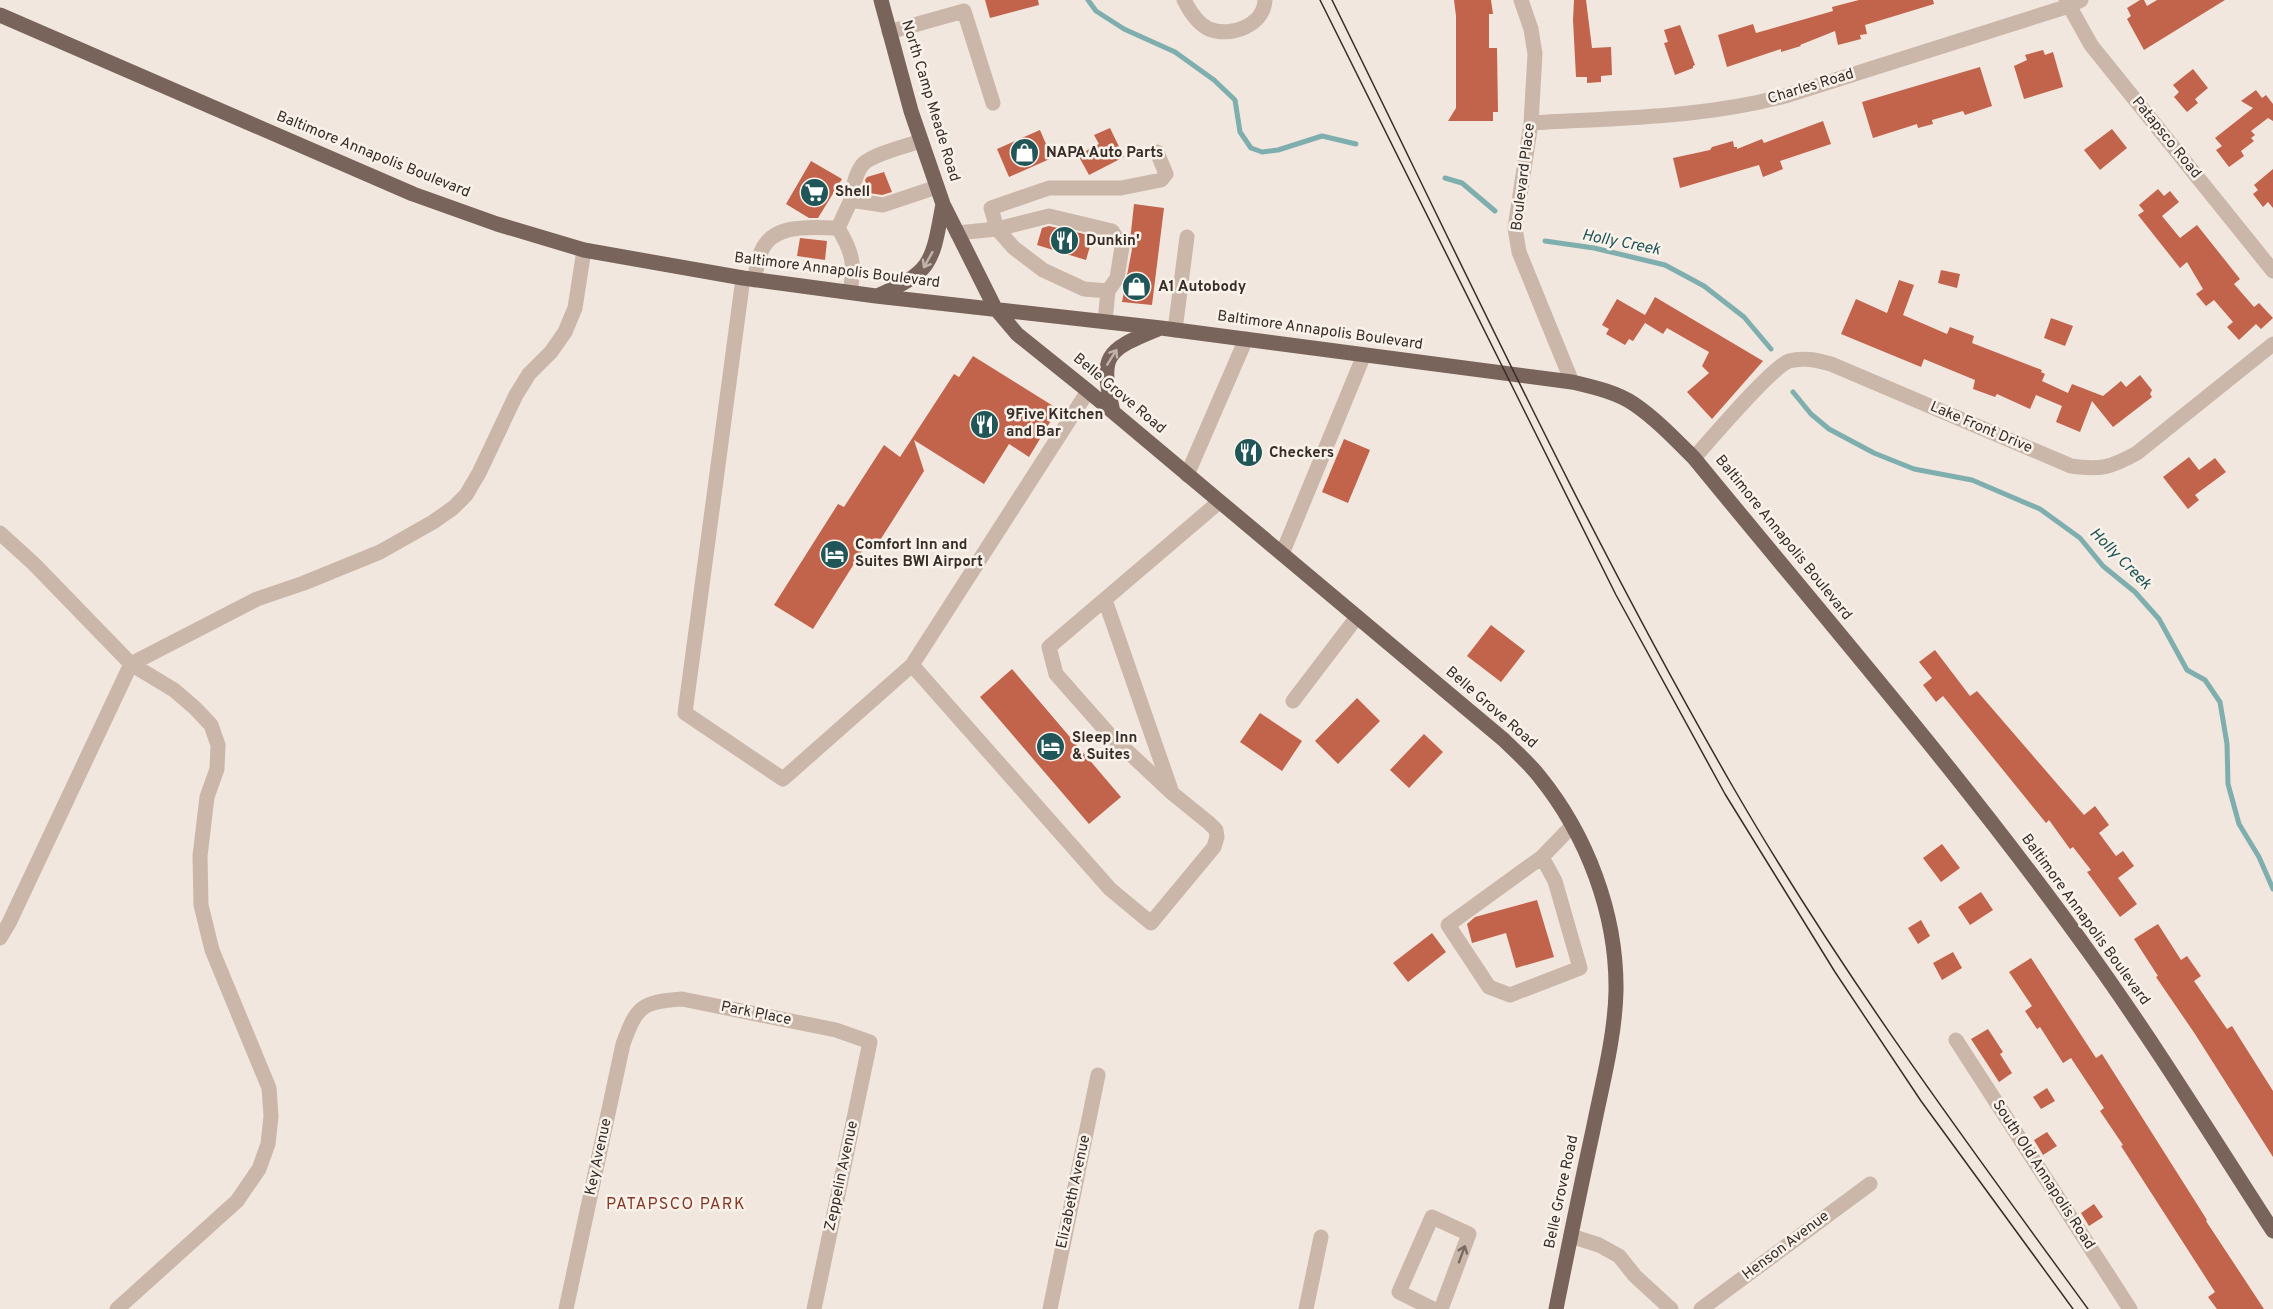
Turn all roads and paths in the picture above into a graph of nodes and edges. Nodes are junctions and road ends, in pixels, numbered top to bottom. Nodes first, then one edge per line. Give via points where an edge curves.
1 (881, 0) edge
2 (1184, 0) edge
3 (1265, 0) edge
4 (1521, 0) edge
5 (2072, 2) edge
6 (963, 6) edge
7 (0, 15) edge
8 (890, 32) junction
9 (993, 103) dead end
10 (1531, 123) junction
11 (921, 141) junction
12 (1157, 152) dead end
13 (937, 187) junction
14 (851, 200) junction
15 (943, 204) junction
16 (838, 228) junction
17 (997, 228) junction
18 (957, 232) junction
19 (1187, 237) dead end
20 (584, 250) junction
21 (2273, 271) edge
22 (748, 279) junction
23 (1107, 291) junction
24 (850, 292) junction
25 (876, 296) junction
26 (995, 308) junction
27 (1105, 321) junction
28 (1168, 329) junction
29 (1246, 339) junction
30 (2273, 344) edge
31 (1364, 355) junction
32 (1572, 382) junction
33 (1088, 391) junction
34 (1113, 412) junction
35 (1694, 458) junction
36 (1187, 475) junction
37 (1219, 502) junction
38 (0, 533) edge
39 (1282, 554) junction
40 (1105, 600) junction
41 (1357, 617) junction
42 (132, 664) junction
43 (912, 665) junction
44 (1293, 701) dead end
45 (1172, 793) junction
46 (1572, 826) junction
47 (1542, 857) junction
48 (0, 938) edge
49 (640, 1008) joint
50 (1956, 1040) dead end
51 (870, 1042) joint
52 (1098, 1075) dead end
53 (1870, 1184) dead end
54 (2273, 1231) edge
55 (1571, 1236) junction
56 (1321, 1238) dead end
57 (117, 1309) edge
58 (566, 1309) edge
59 (814, 1309) edge
60 (1050, 1309) edge
61 (1306, 1309) edge
62 (1433, 1309) edge
63 (1441, 1309) edge
64 (1556, 1309) edge
65 (1671, 1309) edge
66 (1701, 1309) edge
67 (2130, 1309) edge

1 - 8 main road, North Camp Meade Road
2 - 3 street via 1209,29 1225,32 1243,29 1258,18
4 - 10 street, Boulevard Place via 1532,29 1535,54
5 - 10 street, Charles Road via 1747,106
5 - 21 street, Patapsco Road via 2091,45
6 - 8 street
6 - 9 street
7 - 20 main road, Baltimore Annapolis Boulevard via 412,194
8 - 11 main road, North Camp Meade Road
10 - 32 street, Boulevard Place via 1515,228 1519,252
11 - 13 main road, North Camp Meade Road
11 - 14 street via 863,164
12 - 17 street via 1166,174 1161,180 1121,188 1049,188 991,208
13 - 14 street via 883,205
13 - 15 main road, North Camp Meade Road
14 - 16 street
15 - 18 main road, North Camp Meade Road
15 -> 25 main road via 932,256 922,271 907,283
16 - 22 street via 780,232 768,240
16 - 24 street via 853,262
17 - 18 street
17 - 23 street via 1014,248 1043,270 1084,289
17 - 23 street via 1049,216 1112,231 1122,247 1117,278
18 - 26 main road, North Camp Meade Road
19 - 28 street
20 - 22 main road, Baltimore Annapolis Boulevard
20 - 42 street via 575,308 564,332 529,374 479,473 453,508 380,552 257,599
22 - 24 main road, Baltimore Annapolis Boulevard
22 - 43 street via 685,713 783,779
23 - 27 street
24 - 25 main road, Baltimore Annapolis Boulevard
25 - 26 main road, Baltimore Annapolis Boulevard
26 - 27 main road, Baltimore Annapolis Boulevard
26 - 33 main road, Belle Grove Road via 1017,334
27 - 28 main road, Baltimore Annapolis Boulevard
28 - 29 main road, Baltimore Annapolis Boulevard
34 -> 28 main road via 1105,378 1114,351 1127,341
29 - 31 main road, Baltimore Annapolis Boulevard
29 - 36 street
30 - 35 street, Lake Front Drive via 2137,453 2115,465 2094,469 2071,466 1831,364 1807,358 1787,362 1766,380
31 - 32 main road, Baltimore Annapolis Boulevard
31 - 39 street
32 - 35 main road, Baltimore Annapolis Boulevard via 1633,403
33 - 34 main road, Belle Grove Road
33 - 43 street
34 - 36 main road, Belle Grove Road
35 - 54 main road, Baltimore Annapolis Boulevard via 2013,850 2095,960
36 - 37 main road, Belle Grove Road
37 - 39 main road, Belle Grove Road
37 - 40 street
38 - 42 street
39 - 41 main road, Belle Grove Road
40 - 45 street
40 - 45 street via 1049,647 1056,674 1108,733
41 - 44 street
41 - 46 main road, Belle Grove Road via 1504,740 1539,776
42 - 48 street
42 - 57 street via 195,708 211,725 218,745 202,844 201,905 212,950 269,1088 271,1116 268,1144 259,1169 237,1201
43 - 45 street via 1110,889 1151,923 1215,847 1217,837 1209,823
46 - 47 street
46 - 55 main road, Belle Grove Road via 1601,890 1612,941 1616,991 1608,1053
47 - 47 street via 1448,925 1489,987 1510,995 1580,969 1555,881
49 - 51 street, Park Place via 682,999 836,1030
49 - 58 street, Key Avenue via 623,1044
50 - 67 street, South Old Annapolis Road
51 - 59 street, Zeppelin Avenue
52 - 60 street, Elizabeth Avenue
53 - 66 street, Henson Avenue
55 - 64 main road, Belle Grove Road
55 - 65 street via 1619,1256
56 - 61 street
63 -> 62 street via 1469,1234 1432,1217 1399,1292

